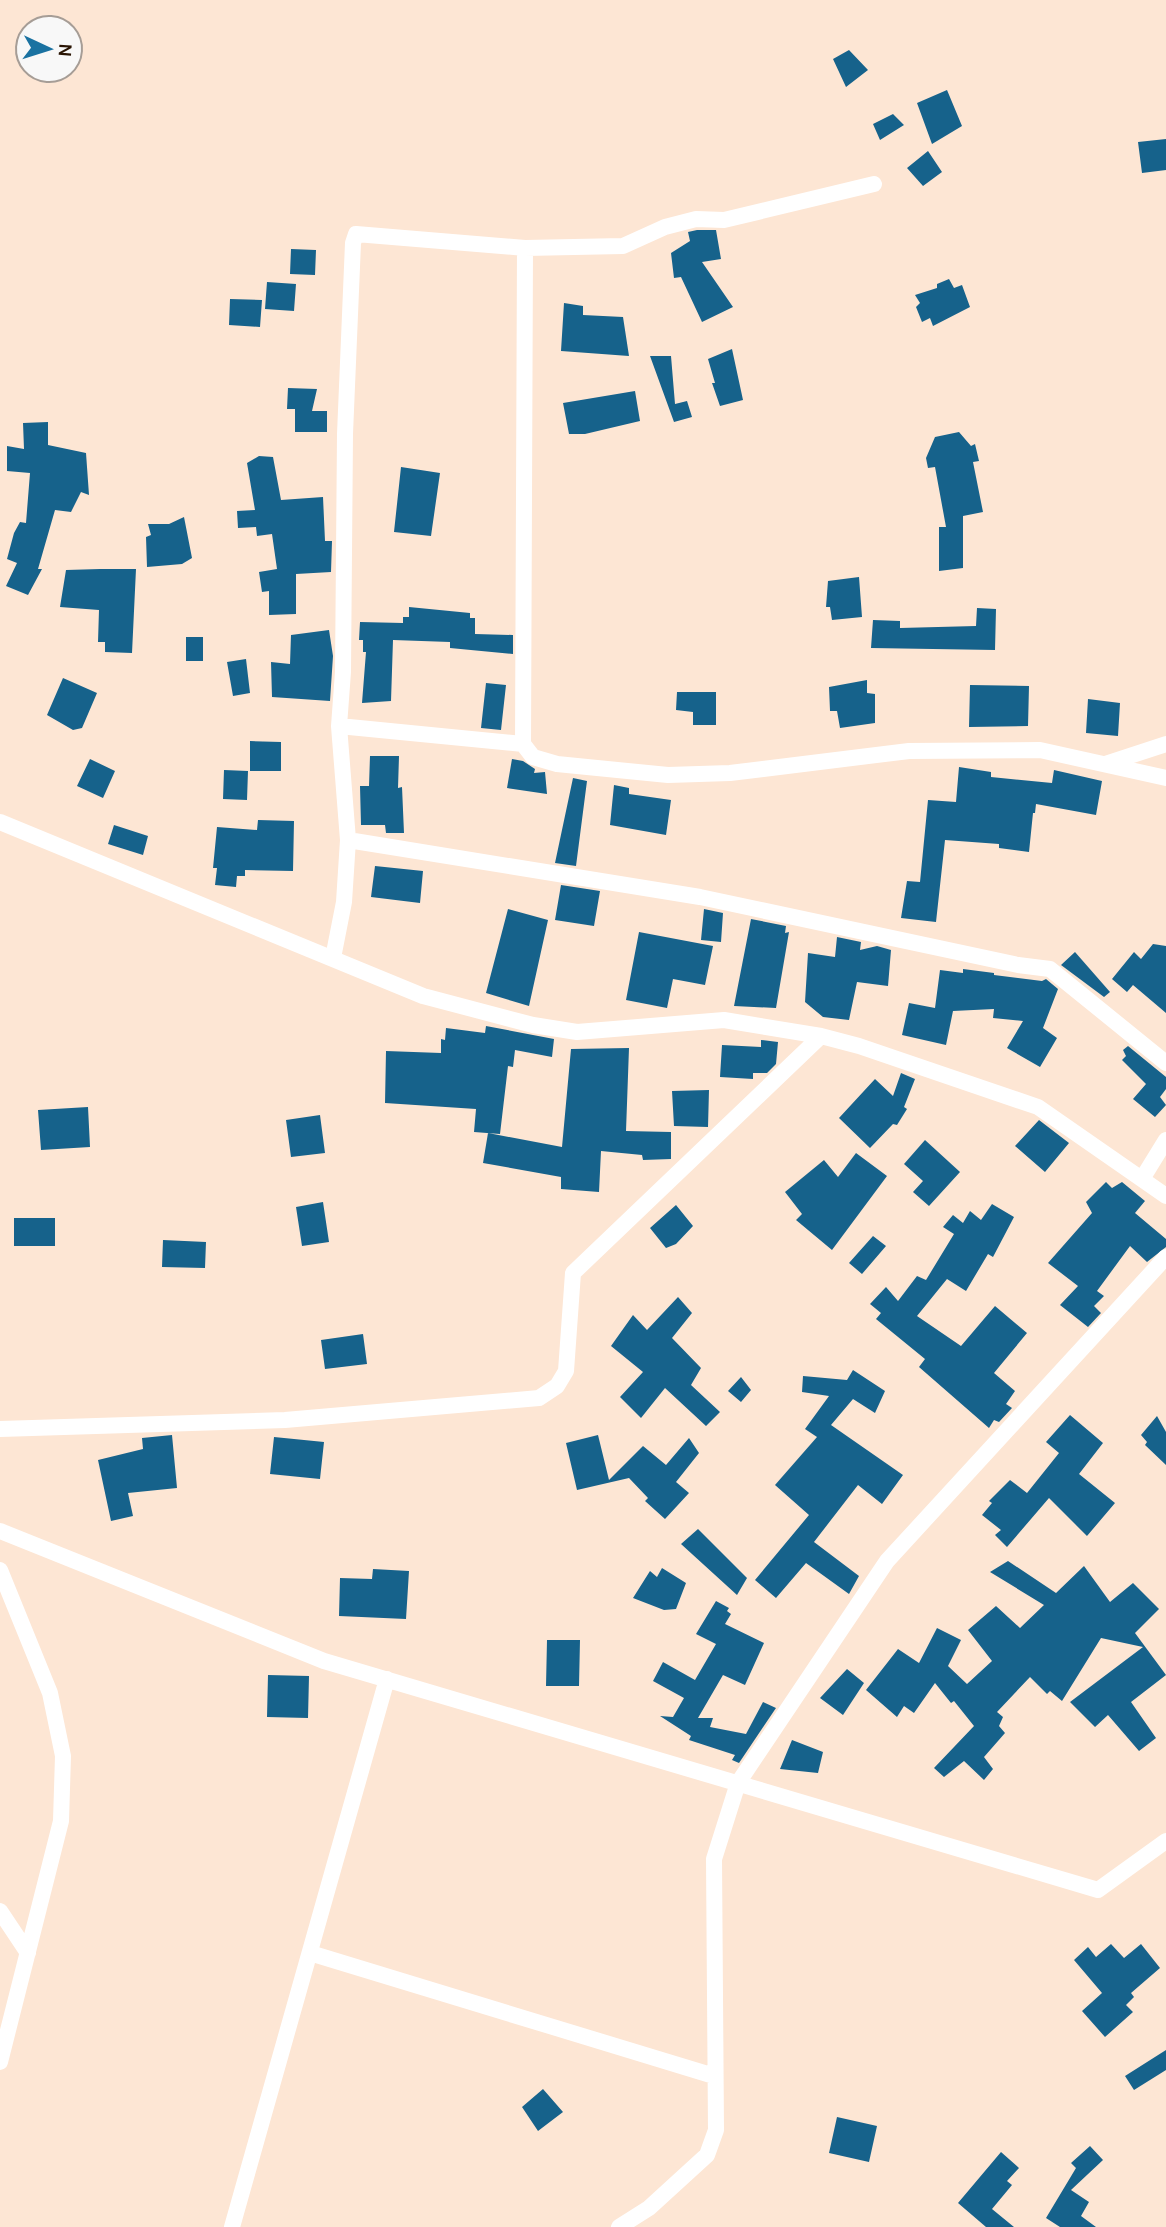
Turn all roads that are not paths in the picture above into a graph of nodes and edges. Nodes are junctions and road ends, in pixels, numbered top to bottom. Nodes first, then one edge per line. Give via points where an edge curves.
1 (874, 184) dead end
2 (525, 248) junction
3 (339, 726) junction
4 (523, 744) junction
5 (1166, 744) edge
6 (1104, 764) junction
7 (1166, 778) edge
8 (0, 822) edge
9 (348, 840) junction
10 (332, 958) junction
11 (821, 1036) junction
12 (1166, 1063) edge
13 (1166, 1140) edge
14 (1142, 1179) junction
15 (1166, 1196) edge
16 (1166, 1257) edge
17 (0, 1429) edge
18 (0, 1531) edge
19 (0, 1570) edge
20 (387, 1679) junction
21 (738, 1783) junction
22 (1166, 1841) edge
23 (0, 1911) edge
24 (28, 1953) junction
25 (310, 1953) junction
26 (0, 2062) edge
27 (714, 2076) junction
28 (232, 2227) edge
29 (619, 2227) edge

1 - 2 street via 724,220 696,219 623,246
2 - 3 street via 356,234 345,434
2 - 4 street
3 - 4 street
3 - 9 street
4 - 6 street via 533,757 557,764 668,775 730,773 909,751 1040,750
5 - 6 street
6 - 7 street
8 - 10 street
9 - 10 street via 344,902
9 - 12 street via 700,897 1050,969
10 - 11 street via 423,996 533,1025 577,1032 724,1020
11 - 14 street via 1038,1107
11 - 17 street via 573,1273 566,1371 557,1386 539,1398 285,1420
13 - 14 street
14 - 15 street
16 - 21 street via 887,1561
18 - 20 street via 324,1661
19 - 24 street via 50,1693 63,1756 61,1821
20 - 21 street
20 - 25 street
21 - 22 street via 1098,1890
21 - 27 street via 714,1859
23 - 24 street
24 - 26 street
25 - 27 street
25 - 28 street
27 - 29 street via 716,2130 707,2155 649,2208

